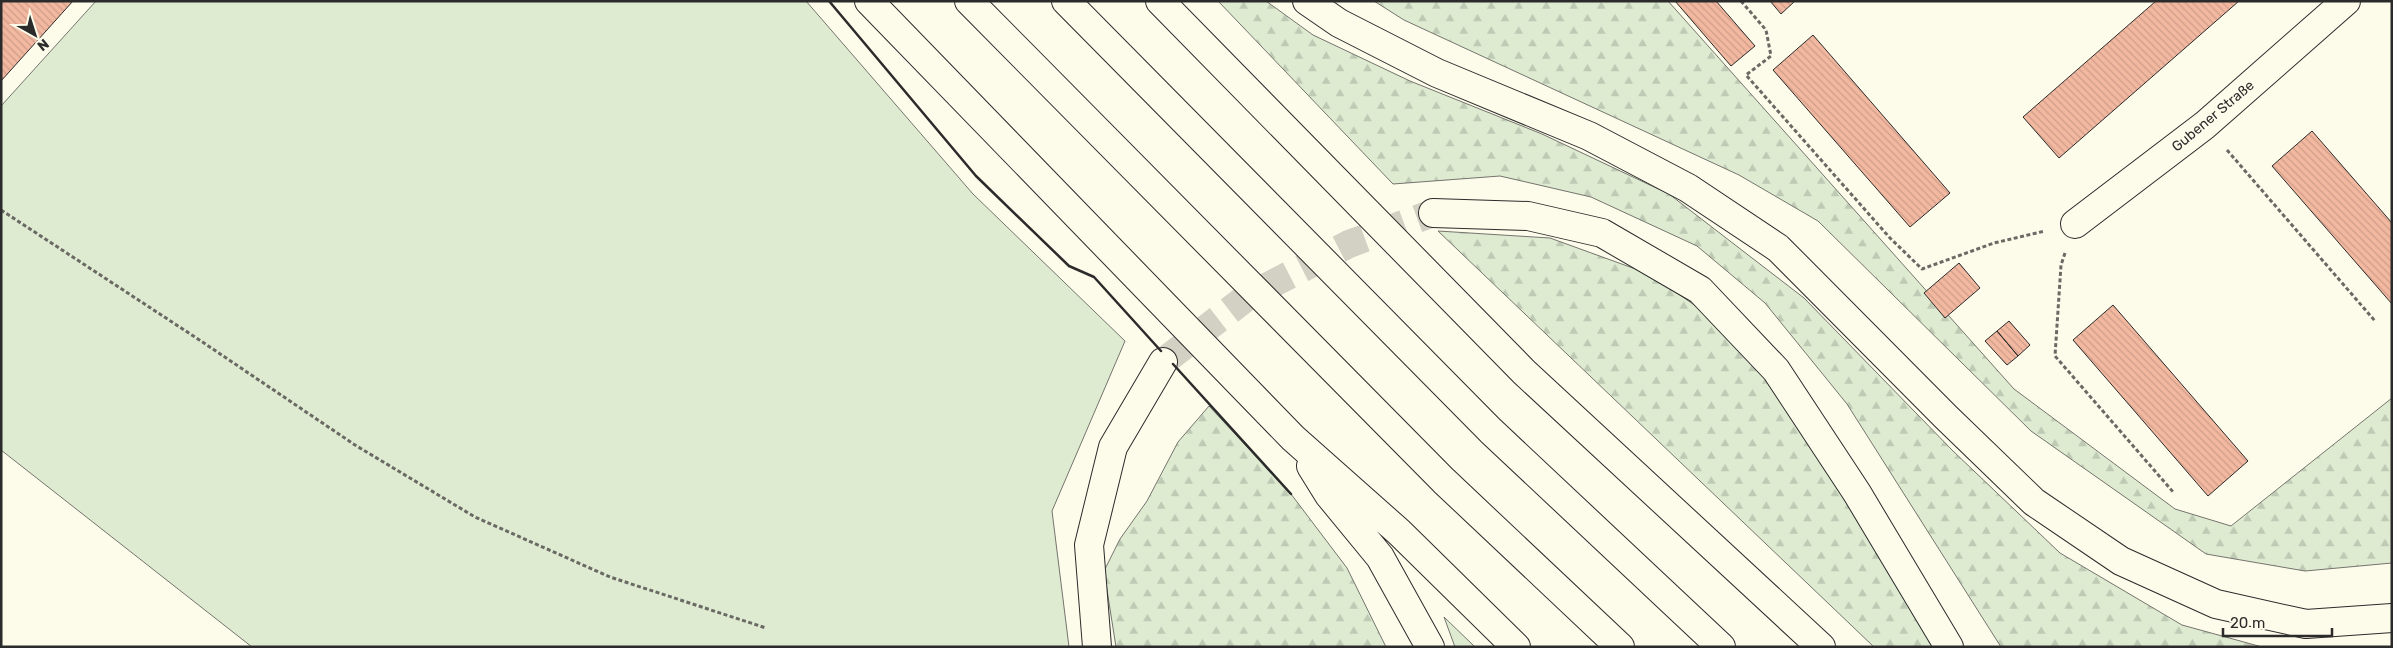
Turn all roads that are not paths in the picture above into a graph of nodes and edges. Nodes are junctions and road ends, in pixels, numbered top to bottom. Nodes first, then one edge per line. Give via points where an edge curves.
1 (869, 1) edge
2 (969, 1) edge
3 (1066, 1) edge
4 (1160, 1) edge
5 (1308, 1) edge
6 (2346, 1) edge
7 (1433, 213) tunnel mouth
8 (2075, 224) road end
9 (1163, 362) tunnel mouth
10 (1293, 438) junction
11 (2392, 618) edge
12 (1097, 647) edge
13 (1430, 647) edge
14 (1516, 647) edge
15 (1620, 647) edge
16 (1721, 647) edge
17 (1821, 647) edge
18 (1949, 647) edge

1 - 10 main road
2 - 15 main road via 1444,481
3 - 16 main road via 1491,430
4 - 17 main road via 1524,372
5 - 11 main road via 1339,23 1438,73 1589,136 1688,188 1778,248 2034,502 2121,561 2216,604 2306,624
6 - 8 main road, Gubener Straße via 2205,124
7 - 18 main road via 1528,216 1602,234 1700,290 1776,370 1857,493
9 - 12 main road via 1113,448 1089,545
10 - 13 main road via 1329,495 1380,557
10 - 14 main road via 1399,532

